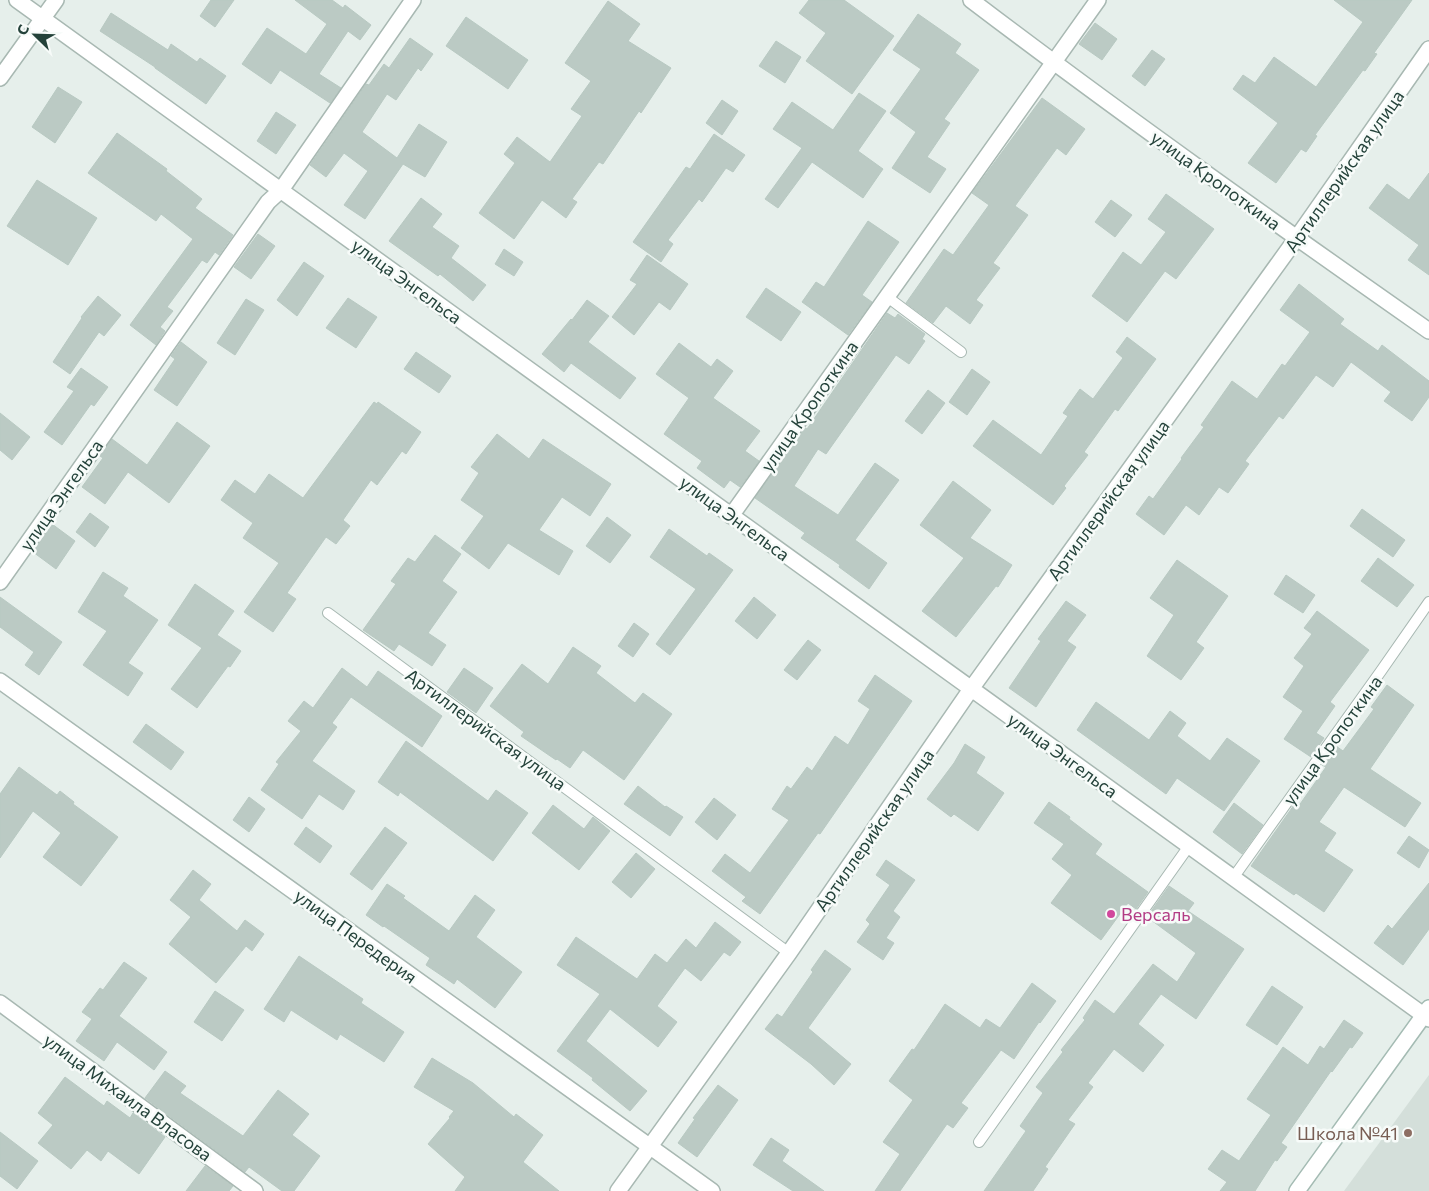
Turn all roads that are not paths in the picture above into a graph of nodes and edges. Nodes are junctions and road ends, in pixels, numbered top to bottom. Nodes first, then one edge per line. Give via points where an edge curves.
1 (17, 0) edge
2 (56, 0) edge
3 (413, 0) edge
4 (971, 0) edge
5 (1098, 0) edge
6 (43, 18) junction
7 (1429, 49) edge
8 (1053, 63) junction
9 (0, 78) edge
10 (281, 190) junction
11 (1296, 238) junction
12 (886, 296) junction
13 (1429, 331) edge
14 (961, 352) dead end
15 (731, 516) junction
16 (0, 582) edge
17 (1429, 602) edge
18 (328, 613) dead end
19 (0, 681) edge
20 (971, 689) junction
21 (1189, 846) junction
22 (1233, 878) junction
23 (789, 952) junction
24 (0, 1003) edge
25 (1427, 1014) edge
26 (979, 1142) dead end
27 (650, 1146) junction
28 (255, 1191) edge
29 (618, 1191) edge
30 (712, 1191) edge
31 (1296, 1191) edge

1 - 6 street, улица Энгельса
2 - 6 street
3 - 10 street, улица Энгельса
4 - 8 street, улица Кропоткина
5 - 8 street
6 - 9 street
6 - 10 street, улица Энгельса
7 - 11 street, Артиллерийская улица
8 - 11 street, улица Кропоткина
8 - 12 street, улица Кропоткина
10 - 15 street, улица Энгельса
10 - 16 street, улица Энгельса via 268,202
11 - 13 street, улица Кропоткина
11 - 20 street, Артиллерийская улица
12 - 14 lane
12 - 15 street, улица Кропоткина
15 - 20 street, улица Энгельса
17 - 22 lane, улица Кропоткина
18 - 23 lane, Артиллерийская улица
19 - 27 street, улица Передерия
20 - 21 street, улица Энгельса
20 - 23 street, Артиллерийская улица
21 - 22 street, улица Энгельса
21 - 26 lane
22 - 25 street, улица Энгельса
23 - 27 street, Артиллерийская улица
24 - 28 street, улица Михаила Власова
25 - 31 street
27 - 29 street, Артиллерийская улица
27 - 30 street, улица Передерия

